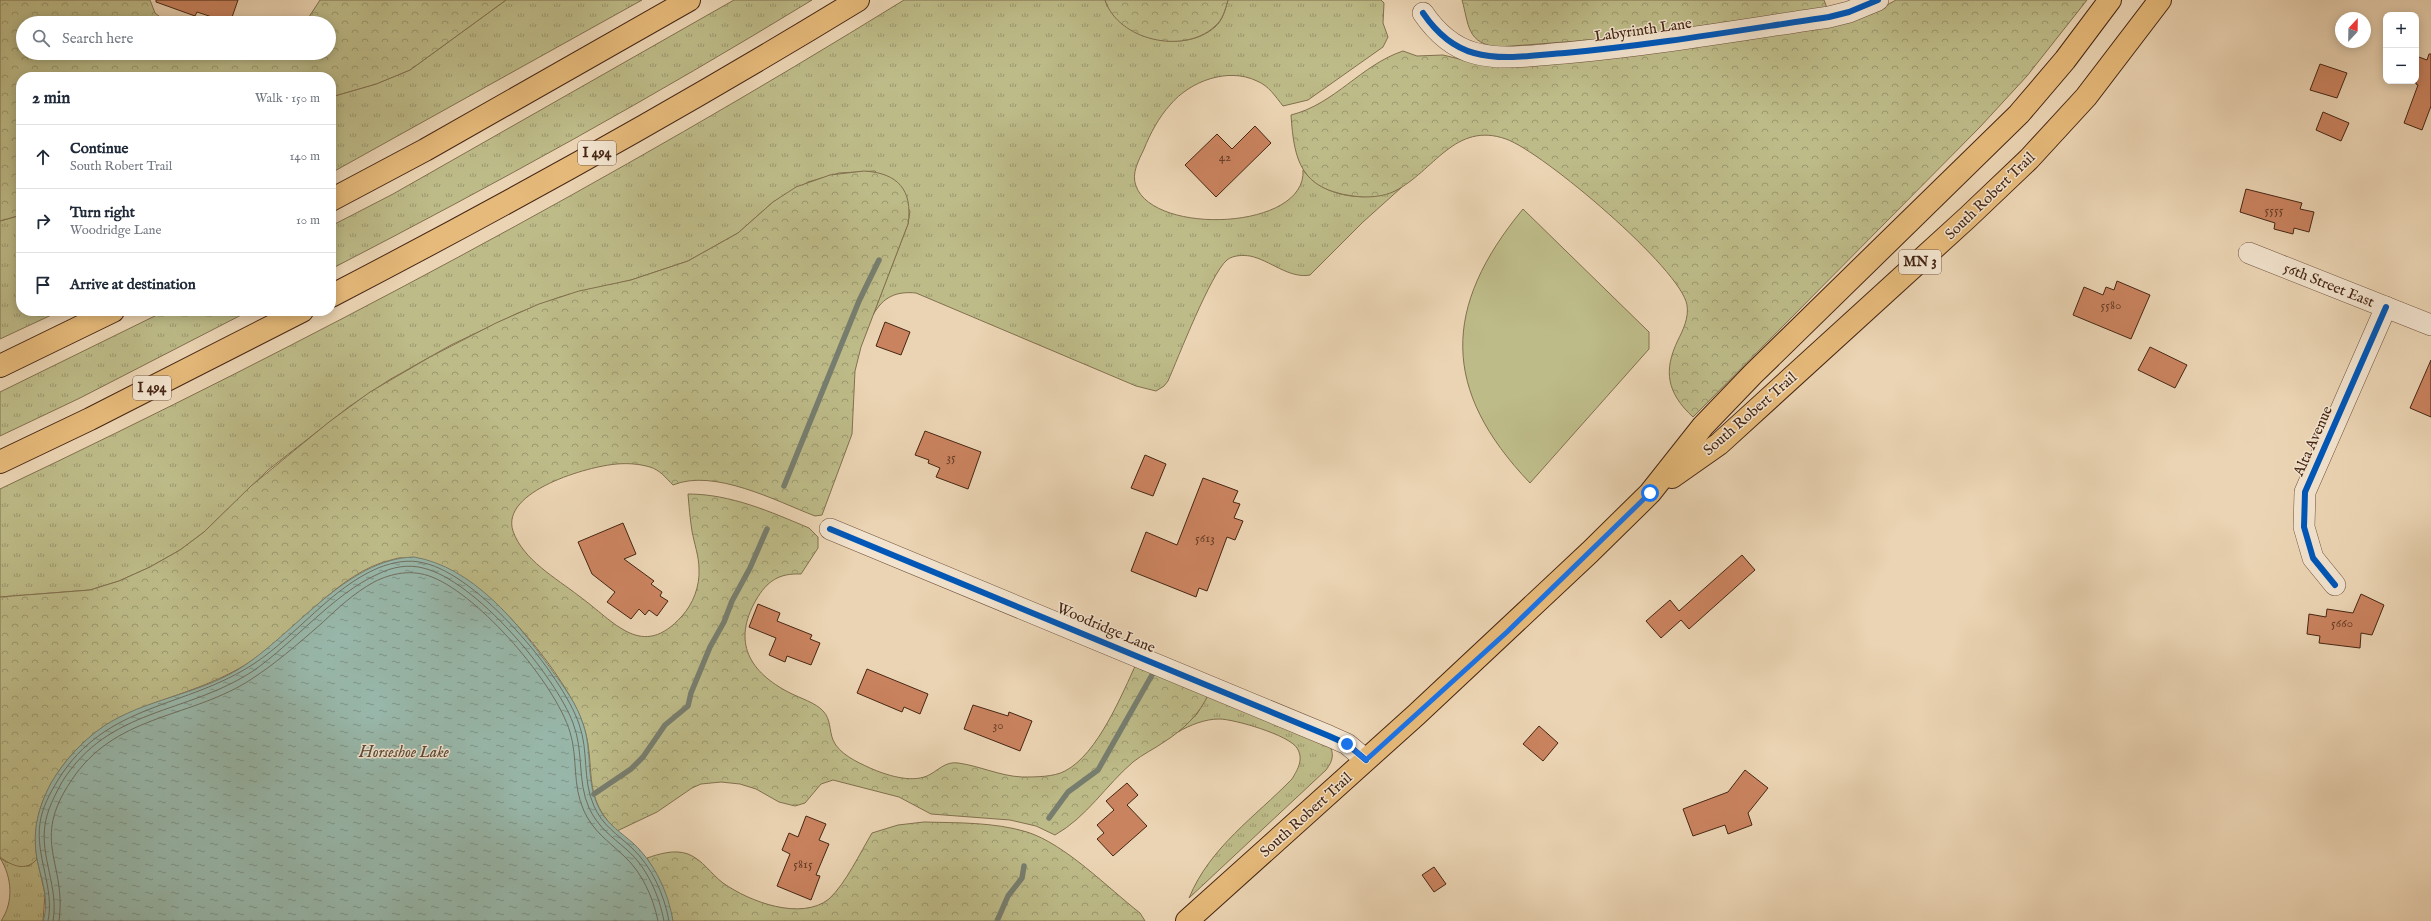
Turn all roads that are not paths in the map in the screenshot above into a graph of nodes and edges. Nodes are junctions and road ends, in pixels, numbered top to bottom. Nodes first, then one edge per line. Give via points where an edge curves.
1 (689, 0) edge
2 (858, 0) edge
3 (1878, 0) edge
4 (2110, 0) edge
5 (2160, 0) edge
6 (1423, 13) dead end
7 (336, 197) edge
8 (2249, 253) dead end
9 (336, 293) edge
10 (2386, 307) junction
11 (103, 316) edge
12 (292, 316) edge
13 (2431, 325) edge
14 (0, 366) edge
15 (0, 462) edge
16 (1650, 493) junction
17 (830, 529) dead end
18 (2335, 585) dead end
19 (1366, 760) junction
20 (1195, 919) edge

1 - 7 main road via 425,150
2 - 9 main road, I 494 via 489,213
3 - 6 street, Labyrinth Lane via 1829,17 1618,47 1517,56 1482,55 1459,48 1440,33
4 - 16 main road, South Robert Trail / MN 3 via 2019,114 1753,374 1703,426
5 - 16 main road, South Robert Trail / MN 3 via 2086,97 1985,202 1719,444
8 - 10 street, 56th Street East
10 - 13 street, 56th Street East
10 - 18 street, Alta Avenue via 2305,492 2304,528 2313,558
11 - 14 main road
12 - 15 main road, I 494
16 - 19 main road, South Robert Trail / MN 3 via 1507,632
17 - 19 street, Woodridge Lane via 1329,736 1347,744
19 - 20 main road, South Robert Trail / MN 3

